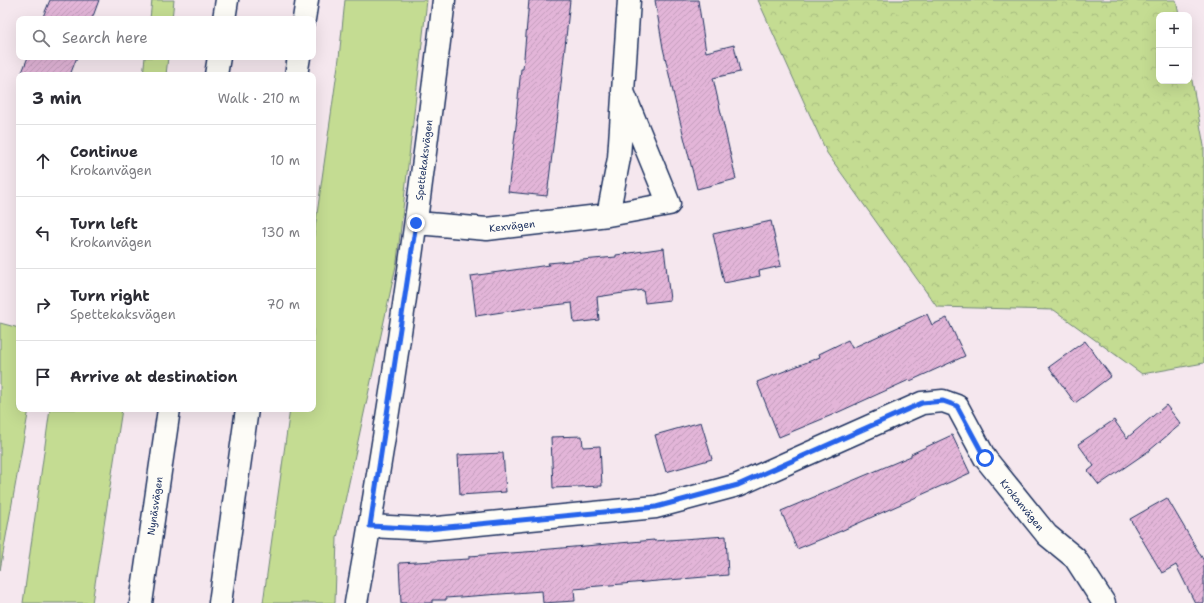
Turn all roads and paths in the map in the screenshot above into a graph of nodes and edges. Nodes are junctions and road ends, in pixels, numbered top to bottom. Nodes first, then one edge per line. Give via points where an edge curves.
1 (227, 0) edge
2 (307, 0) edge
3 (444, 0) edge
4 (629, 0) edge
5 (224, 16) edge
6 (304, 16) edge
7 (218, 60) edge
8 (298, 60) edge
9 (216, 72) edge
10 (296, 72) edge
11 (623, 92) junction
12 (608, 215) junction
13 (416, 223) junction
14 (169, 412) edge
15 (247, 412) edge
16 (236, 479) junction
17 (370, 526) junction
18 (142, 603) edge
19 (220, 603) edge
20 (228, 603) edge
21 (356, 603) edge
22 (1104, 603) edge

1 - 5 main road
2 - 6 main road
3 - 13 main road, Spettekaksvägen
4 - 11 main road, Kexvägen
7 - 9 main road
8 - 10 main road
11 - 12 main road, Kexvägen via 619,158
11 - 12 main road, Kexvägen via 669,204
12 - 13 main road, Kexvägen via 487,229
13 - 17 main road, Spettekaksvägen
14 - 18 main road, Nynäsvägen
15 - 16 main road
16 - 19 main road
16 - 20 main road
17 - 21 main road, Spettekaksvägen
17 - 22 main road, Krokanvägen via 427,529 656,507 738,485 922,403 943,401 957,406 985,458 1047,535 1075,558

